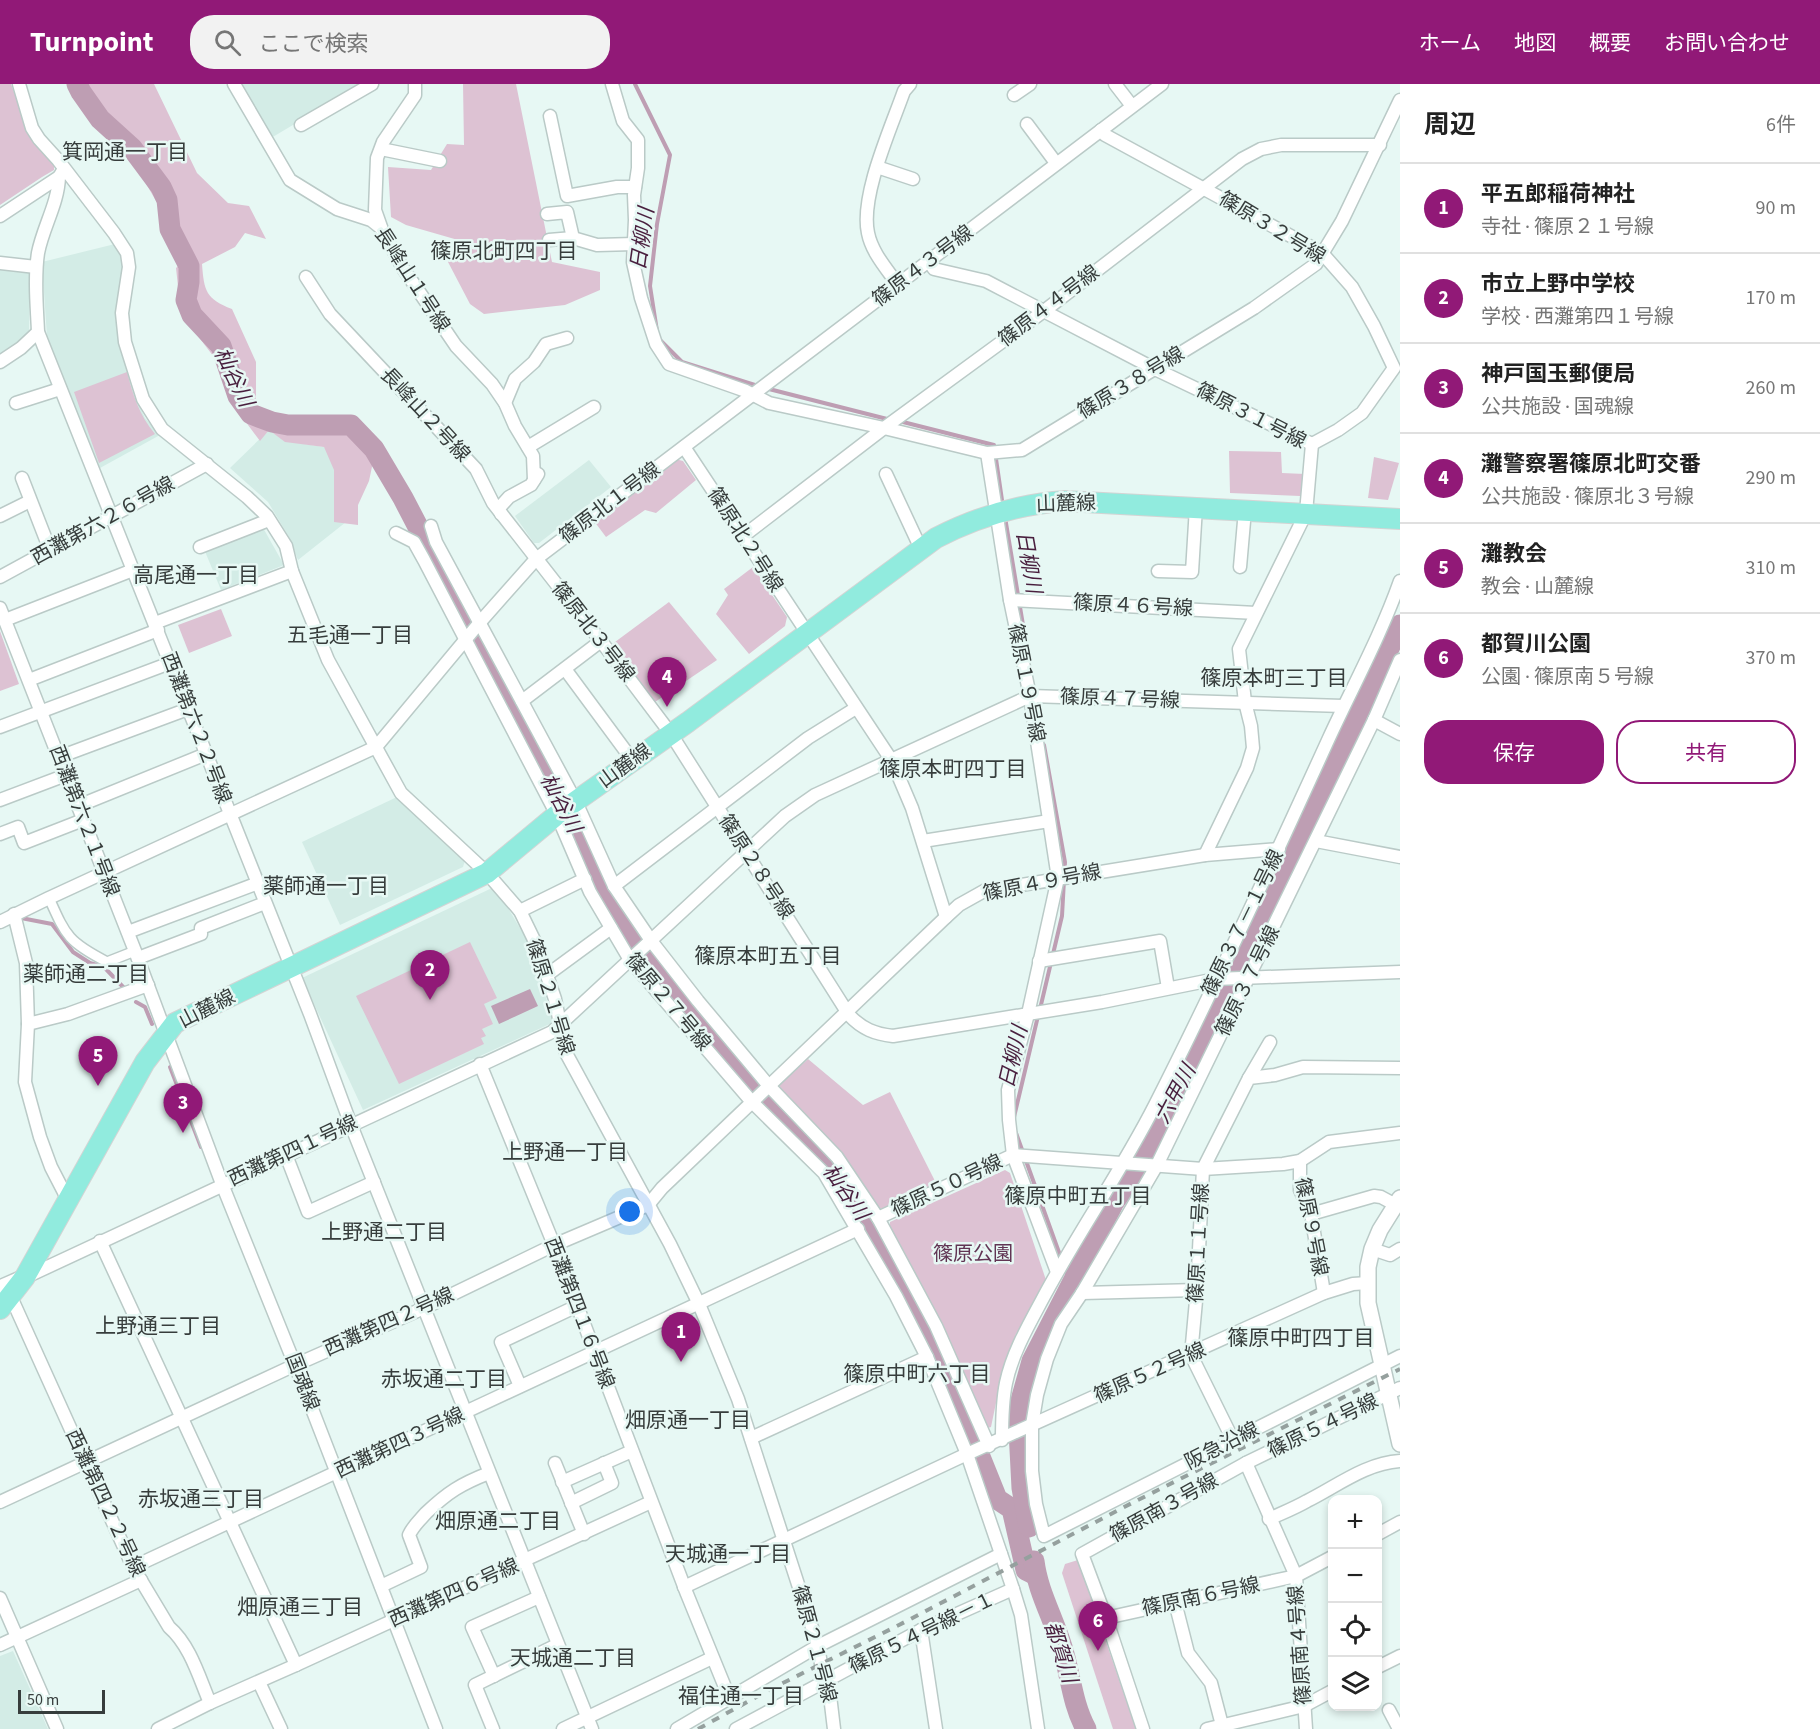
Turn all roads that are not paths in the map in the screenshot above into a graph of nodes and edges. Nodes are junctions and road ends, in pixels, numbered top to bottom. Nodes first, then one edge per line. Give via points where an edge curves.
1 (19, 84) edge
2 (234, 84) edge
3 (372, 84) edge
4 (416, 84) edge
5 (612, 84) edge
6 (910, 84) edge
7 (1030, 84) edge
8 (1115, 84) edge
9 (1162, 84) edge
10 (1014, 94) dead end
11 (1400, 100) edge
12 (1132, 106) junction
13 (550, 116) dead end
14 (1028, 124) dead end
15 (301, 125) dead end
16 (1101, 130) junction
17 (1380, 145) junction
18 (381, 149) junction
19 (440, 161) dead end
20 (1056, 164) junction
21 (877, 167) junction
22 (62, 173) junction
23 (913, 179) dead end
24 (635, 187) junction
25 (1204, 188) junction
26 (547, 214) dead end
27 (0, 216) edge
28 (381, 228) junction
29 (573, 238) junction
30 (549, 240) dead end
31 (634, 244) junction
32 (1322, 253) junction
33 (929, 262) junction
34 (0, 263) edge
35 (36, 267) junction
36 (306, 277) dead end
37 (898, 285) junction
38 (1044, 310) junction
39 (38, 332) junction
40 (567, 338) dead end
41 (0, 362) edge
42 (1397, 366) edge
43 (1155, 369) junction
44 (60, 389) junction
45 (753, 394) junction
46 (16, 403) dead end
47 (594, 407) dead end
48 (508, 409) junction
49 (885, 427) junction
50 (1312, 444) junction
51 (530, 445) junction
52 (684, 447) junction
53 (987, 453) junction
54 (207, 464) junction
55 (886, 474) dead end
56 (22, 478) dead end
57 (30, 501) junction
58 (1196, 507) junction
59 (1245, 510) junction
60 (996, 512) junction
61 (1306, 513) junction
62 (501, 514) junction
63 (0, 516) edge
64 (111, 516) junction
65 (1400, 519) edge
66 (269, 520) junction
67 (431, 526) dead end
68 (396, 533) dead end
69 (742, 537) junction
70 (200, 547) dead end
71 (921, 549) junction
72 (50, 550) junction
73 (536, 559) junction
74 (1240, 567) dead end
75 (133, 570) junction
76 (292, 571) junction
77 (1158, 571) dead end
78 (0, 577) edge
79 (1400, 581) edge
80 (1010, 600) junction
81 (0, 608) edge
82 (1256, 613) junction
83 (5, 620) junction
84 (479, 623) junction
85 (156, 627) junction
86 (807, 634) junction
87 (467, 639) junction
88 (601, 641) junction
89 (1400, 660) edge
90 (171, 663) junction
91 (565, 669) junction
92 (29, 680) junction
93 (1034, 696) junction
94 (522, 701) junction
95 (1245, 702) junction
96 (1343, 706) junction
97 (856, 708) junction
98 (188, 709) junction
99 (41, 712) junction
100 (1374, 720) junction
101 (0, 727) edge
102 (671, 734) junction
103 (1400, 734) edge
104 (376, 747) junction
105 (206, 754) junction
106 (59, 757) junction
107 (633, 761) junction
108 (892, 761) junction
109 (66, 776) junction
110 (0, 800) edge
111 (78, 806) junction
112 (717, 807) junction
113 (566, 809) junction
114 (230, 815) junction
115 (83, 820) junction
116 (1049, 821) junction
117 (0, 834) edge
118 (922, 841) junction
119 (1316, 841) junction
120 (1279, 849) junction
121 (746, 851) junction
122 (1205, 855) junction
123 (1400, 856) edge
124 (103, 873) junction
125 (487, 873) junction
126 (1058, 878) junction
127 (585, 879) junction
128 (258, 883) junction
129 (614, 886) junction
130 (49, 898) junction
131 (266, 903) junction
132 (520, 911) junction
133 (14, 914) junction
134 (946, 917) junction
135 (0, 922) edge
136 (611, 928) junction
137 (128, 932) junction
138 (652, 942) junction
139 (137, 955) junction
140 (630, 960) junction
141 (1041, 960) junction
142 (290, 968) junction
143 (1400, 972) edge
144 (547, 975) junction
145 (1250, 978) junction
146 (1216, 979) junction
147 (148, 985) junction
148 (1168, 988) junction
149 (847, 1011) junction
150 (1029, 1014) junction
151 (28, 1024) junction
152 (561, 1024) junction
153 (166, 1035) junction
154 (1270, 1042) dead end
155 (480, 1064) junction
156 (1400, 1068) edge
157 (1249, 1078) junction
158 (769, 1086) junction
159 (752, 1102) junction
160 (351, 1125) junction
161 (1400, 1133) edge
162 (285, 1155) junction
163 (1015, 1155) junction
164 (1300, 1161) junction
165 (1123, 1162) junction
166 (1157, 1165) junction
167 (1203, 1168) junction
168 (374, 1182) junction
169 (222, 1184) junction
170 (68, 1200) junction
171 (1397, 1201) edge
172 (648, 1205) junction
173 (1311, 1214) junction
174 (878, 1218) junction
175 (858, 1229) junction
176 (100, 1241) junction
177 (554, 1245) junction
178 (1372, 1249) junction
179 (1400, 1249) edge
180 (1057, 1271) junction
181 (25, 1277) junction
182 (1368, 1283) junction
183 (1197, 1290) junction
184 (1082, 1293) junction
185 (1324, 1293) junction
186 (4, 1298) edge
187 (699, 1304) junction
188 (577, 1306) junction
189 (424, 1308) junction
190 (595, 1351) junction
191 (1191, 1355) junction
192 (1400, 1356) edge
193 (927, 1357) junction
194 (295, 1365) junction
195 (1382, 1365) junction
196 (520, 1386) junction
197 (1394, 1391) edge
198 (465, 1412) junction
199 (181, 1418) junction
200 (1032, 1425) junction
201 (751, 1438) junction
202 (1002, 1440) junction
203 (1233, 1440) junction
204 (1400, 1444) edge
205 (988, 1446) junction
206 (632, 1451) junction
207 (967, 1454) junction
208 (1400, 1461) edge
209 (86, 1462) junction
210 (555, 1462) dead end
211 (1246, 1463) junction
212 (604, 1464) junction
213 (337, 1472) junction
214 (489, 1473) junction
215 (562, 1482) junction
216 (0, 1502) edge
217 (651, 1502) junction
218 (571, 1503) junction
219 (1269, 1519) junction
220 (229, 1522) junction
221 (1400, 1522) edge
222 (1382, 1531) edge
223 (584, 1534) junction
224 (784, 1539) junction
225 (1001, 1554) junction
226 (1328, 1559) edge
227 (525, 1561) junction
228 (133, 1567) junction
229 (1296, 1576) junction
230 (141, 1581) junction
231 (381, 1586) junction
232 (684, 1587) junction
233 (1013, 1589) junction
234 (539, 1597) junction
235 (0, 1598) edge
236 (1175, 1602) junction
237 (1106, 1618) junction
238 (394, 1619) junction
239 (921, 1630) junction
240 (17, 1637) junction
241 (0, 1645) edge
242 (557, 1645) junction
243 (818, 1646) junction
244 (1400, 1656) edge
245 (712, 1658) junction
246 (296, 1665) junction
247 (1382, 1665) edge
248 (494, 1676) junction
249 (828, 1679) junction
250 (259, 1682) junction
251 (1328, 1693) edge
252 (729, 1698) junction
253 (210, 1702) junction
254 (1304, 1706) junction
255 (1389, 1710) dead end
256 (590, 1723) edge
257 (1223, 1727) edge
258 (57, 1729) edge
259 (158, 1729) edge
260 (281, 1729) edge
261 (436, 1729) edge
262 (493, 1729) edge
263 (563, 1729) edge
264 (677, 1729) edge
265 (736, 1729) edge
266 (834, 1729) edge
267 (936, 1729) edge
268 (1038, 1729) edge
269 (1143, 1729) edge
270 (1207, 1729) edge
271 (1306, 1729) edge
272 (1399, 1729) edge

1 - 22 street, 篠原２１号線 via 32,128
2 - 28 street, 長峰山１号線 via 290,180 337,209 371,219
3 - 15 street
4 - 18 street via 415,95
5 - 24 street, 篠原３８号線 via 623,121 638,140
6 - 21 street
7 - 10 street
8 - 12 street
9 - 12 street, 篠原４３号線
11 - 17 street, 篠原３８号線
12 - 16 street, 篠原４３号線
13 - 24 street via 567,196
14 - 20 street
16 - 20 street, 篠原４３号線
16 - 25 street, 篠原３２号線
17 - 25 street, 篠原４４号線 via 1281,145 1261,149
17 - 32 street, 篠原３８号線
18 - 19 street
18 - 28 street via 377,158 375,210
20 - 33 street, 篠原４３号線
21 - 23 street
21 - 37 street via 866,211 868,234
22 - 27 street
22 - 35 street, 西灘第六２２号線
22 - 54 street, 篠原２１号線 via 127,253 129,267 122,313 125,342 143,399 162,429
24 - 31 street, 篠原３８号線
25 - 32 street, 篠原３２号線
25 - 38 street, 篠原４４号線
26 - 29 street via 567,212
28 - 48 street, 長峰山１号線 via 456,346 492,384
29 - 30 street
29 - 31 street via 597,245
31 - 45 street, 篠原３８号線 via 633,262 641,298 656,344 669,364
32 - 42 street, 篠原３２号線 via 1352,287
32 - 43 street, 篠原３８号線 via 1316,264 1254,308
33 - 37 street, 篠原４３号線
33 - 38 street, 篠原３１号線 via 934,269 986,281
34 - 35 street
35 - 39 street, 西灘第六２２号線
36 - 62 street, 長峰山２号線 via 330,314 476,469
37 - 45 street, 篠原４３号線
38 - 43 street, 篠原３１号線
38 - 49 street, 篠原４４号線
39 - 41 street
39 - 44 street, 西灘第六２２号線
40 - 48 street via 546,345 515,379
42 - 50 street, 篠原３２号線 via 1362,413
43 - 50 street, 篠原３１号線
43 - 53 street, 篠原３８号線 via 1022,450
44 - 46 street
44 - 64 street, 西灘第六２２号線
45 - 49 street, 篠原３８号線 via 769,403
45 - 52 street, 篠原４３号線
47 - 51 street
48 - 51 street, 長峰山１号線
49 - 53 street, 篠原３８号線
49 - 69 street, 篠原４４号線
50 - 61 street, 篠原３１号線
51 - 62 street, 長峰山１号線 via 534,480 503,501
52 - 69 street, 篠原北２号線
52 - 73 street, 篠原北１号線
53 - 60 street, 篠原１９号線
54 - 64 street, 西灘第六２６号線
54 - 66 street, 篠原２１号線
55 - 71 street
56 - 57 street
57 - 63 street
57 - 72 street
58 - 59 main road, 山麓線
58 - 60 main road, 山麓線 via 1076,501
58 - 77 street via 1192,572
59 - 61 main road, 山麓線
59 - 74 street
60 - 71 main road, 山麓線 via 960,526
60 - 80 street, 篠原１９号線
61 - 65 main road, 山麓線
61 - 82 street, 篠原３１号線
62 - 73 street, 長峰山２号線
64 - 72 street, 西灘第六２６号線
64 - 75 street, 西灘第六２２号線
66 - 70 street
66 - 76 street, 篠原２１号線 via 286,546
67 - 84 street, 篠原２７号線
68 - 87 street, 篠原２７号線 via 414,542
69 - 86 street, 篠原北２号線
71 - 86 main road, 山麓線
72 - 78 street, 西灘第六２６号線
73 - 84 street, 篠原北１号線
73 - 88 street, 篠原北３号線
75 - 83 street
75 - 85 street, 西灘第六２２号線
76 - 85 street
76 - 104 street, 篠原２１号線 via 328,660
79 - 96 street, 篠原３７－１号線 via 1388,616
80 - 82 street, 篠原４６号線
80 - 93 street, 篠原１９号線
81 - 83 street, 西灘第六２１号線
82 - 95 street, 篠原３１号線 via 1239,649
83 - 92 street, 西灘第六２１号線
84 - 87 street, 篠原北１号線
84 - 94 street, 篠原２７号線
85 - 90 street, 西灘第六２２号線
85 - 92 street
86 - 97 street, 篠原北２号線
86 - 102 main road, 山麓線
87 - 104 street, 篠原北１号線
87 - 113 street, 篠原２７号線
88 - 91 street
88 - 102 street, 篠原北３号線
89 - 100 street, 篠原３７号線
90 - 98 street, 西灘第六２２号線
90 - 99 street
91 - 94 street
91 - 107 street
92 - 99 street, 西灘第六２１号線
93 - 95 street, 篠原４７号線
93 - 108 street, 篠原４７号線
93 - 116 street, 篠原１９号線
94 - 113 street, 篠原２７号線
95 - 96 street, 篠原４７号線
95 - 122 street, 篠原３１号線 via 1253,748
96 - 120 street, 篠原３７－１号線
97 - 108 street, 篠原北２号線
97 - 112 street via 808,738
98 - 105 street, 西灘第六２２号線
98 - 106 street
99 - 101 street
99 - 106 street, 西灘第六２１号線
100 - 103 street
100 - 119 street, 篠原３７号線
102 - 107 main road, 山麓線
102 - 112 street, 篠原２８号線
104 - 114 street
104 - 125 street, 篠原２１号線 via 401,793
105 - 111 street
105 - 114 street, 西灘第六２２号線
106 - 109 street, 西灘第六２１号線
107 - 113 main road, 山麓線
108 - 118 street, 篠原北２号線
108 - 121 street, 篠原４７号線 via 815,795
109 - 110 street
109 - 111 street, 西灘第六２１号線
111 - 115 street, 西灘第六２１号線
112 - 121 street, 篠原２８号線
112 - 129 street
113 - 125 main road, 山麓線
113 - 127 street, 篠原２７号線
113 - 129 street, 篠原２７号線
114 - 124 street
114 - 128 street, 西灘第六２２号線
115 - 117 street via 24,843 18,827
115 - 124 street, 西灘第六２１号線
116 - 118 street
116 - 126 street, 篠原１９号線
118 - 134 street, 篠原北２号線
119 - 123 street
119 - 145 street, 篠原３７号線
120 - 122 street, 篠原４９号線
120 - 146 street, 篠原３７－１号線
121 - 138 street, 篠原４７号線
121 - 149 street, 篠原２８号線
122 - 126 street, 篠原４９号線
124 - 130 street
124 - 137 street, 西灘第六２１号線
125 - 132 street, 篠原２１号線
125 - 142 main road, 山麓線
126 - 134 street, 篠原４９号線 via 984,891
126 - 141 street, 篠原１９号線
127 - 132 street
127 - 136 street, 篠原２７号線
128 - 131 street, 西灘第六２２号線
128 - 137 street
129 - 138 street, 篠原２７号線
130 - 133 street
130 - 139 street via 71,941 88,953 106,962
131 - 139 street via 201,928 201,934
131 - 142 street, 西灘第六２２号線
132 - 144 street, 篠原２１号線
133 - 135 street
133 - 151 street via 26,963
134 - 149 street, 篠原４９号線
136 - 140 street, 篠原２７号線
136 - 144 street
137 - 139 street, 西灘第六２１号線
138 - 140 street, 篠原４７号線
138 - 158 street, 篠原２７号線
139 - 147 street, 西灘第六２１号線
140 - 152 street
140 - 159 street, 篠原２７号線
141 - 148 street via 1160,941
141 - 150 street, 篠原１９号線
142 - 153 main road, 山麓線 via 175,1023
142 - 160 street, 西灘第六２２号線
143 - 145 street
144 - 152 street, 篠原２１号線
145 - 146 street, 篠原２８号線
145 - 166 street, 篠原３７号線
146 - 148 street, 篠原２８号線
146 - 165 street, 篠原３７－１号線
147 - 151 street
147 - 153 street, 西灘第六２１号線
148 - 150 street, 篠原２８号線
149 - 150 street, 篠原２８号線 via 865,1029 893,1036
149 - 158 street, 篠原４９号線
150 - 163 street, 篠原１９号線 via 1008,1090
151 - 170 street via 25,1082 40,1137
152 - 155 street, 西灘第四１号線 via 552,1032
152 - 172 street, 篠原２１号線 via 566,1053
153 - 169 street, 国魂線
153 - 170 main road, 山麓線 via 145,1062
154 - 157 street, 篠原１１号線
155 - 160 street, 西灘第四１号線
155 - 177 street, 西灘第四１６号線
156 - 157 street via 1303,1067
157 - 167 street, 篠原１１号線
158 - 159 street, 篠原４９号線
158 - 174 street, 篠原２７号線 via 837,1157
159 - 172 street
159 - 175 street, 篠原２７号線 via 824,1173
160 - 162 street, 西灘第四１号線
160 - 168 street, 西灘第六２２号線
161 - 164 street via 1329,1142
162 - 168 street via 308,1212
162 - 169 street, 西灘第四１号線
163 - 165 street, 篠原５０号線
163 - 174 street, 篠原５０号線
163 - 180 street, 篠原１９号線
164 - 167 street
164 - 173 street, 篠原９号線 via 1300,1190
165 - 166 street, 篠原５０号線
165 - 180 street, 篠原３７－１号線
166 - 167 street
166 - 184 street, 篠原３７号線
167 - 183 street, 篠原１１号線
168 - 189 street, 西灘第六２２号線
169 - 176 street, 西灘第四１号線
169 - 194 street, 国魂線
170 - 181 main road, 山麓線
171 - 173 street via 1374,1197
171 - 178 street
172 - 177 street, 西灘第四２号線
172 - 187 street, 篠原２１号線
173 - 185 street, 篠原９号線
174 - 205 street, 篠原２７号線 via 936,1326
175 - 187 street
175 - 193 street, 篠原２７号線
176 - 181 street, 西灘第四１号線
176 - 199 street
177 - 188 street, 西灘第四１６号線
177 - 189 street, 西灘第四２号線
178 - 179 street via 1390,1254
178 - 182 street
180 - 202 street via 1024,1334 1006,1381
181 - 186 main road, 山麓線
182 - 185 street, 篠原５２号線
182 - 195 street via 1368,1303
183 - 184 street
183 - 191 street, 篠原１１号線
184 - 200 street via 1061,1324 1047,1359
185 - 191 street, 篠原５２号線
186 - 209 street, 西灘第四２２号線
187 - 190 street, 西灘第四３号線
187 - 201 street, 篠原２１号線
188 - 190 street, 西灘第四１６号線
188 - 196 street via 501,1342
189 - 194 street, 西灘第四２号線
189 - 198 street, 西灘第六２２号線
190 - 196 street, 西灘第四３号線
190 - 206 street, 西灘第四１６号線
191 - 200 street, 篠原５２号線
191 - 203 street
192 - 195 street, 阪急沿線
193 - 201 street
193 - 207 street, 篠原２７号線
194 - 199 street, 西灘第四２号線
194 - 213 street, 国魂線
195 - 197 street
195 - 203 street, 阪急沿線
196 - 198 street, 西灘第四３号線
197 - 204 street
197 - 211 street, 篠原５４号線
198 - 213 street, 西灘第四３号線
198 - 214 street, 西灘第六２２号線
199 - 209 street, 西灘第四２号線
199 - 220 street
200 - 202 street, 篠原５２号線
200 - 203 street, 阪急沿線 via 1036,1504 1044,1536
201 - 224 street, 篠原２１号線
202 - 205 street
205 - 207 street
206 - 212 street
206 - 217 street, 西灘第四１６号線
207 - 224 street
207 - 225 street
208 - 219 street via 1385,1462 1358,1473
209 - 216 street, 西灘第四２号線
209 - 228 street, 西灘第四２２号線
210 - 215 street
211 - 219 street, 篠原南４号線
211 - 237 street, 篠原南３号線 via 1082,1554
212 - 215 street
212 - 218 street via 612,1484
213 - 220 street, 西灘第四３号線
213 - 231 street, 国魂線
214 - 227 street, 西灘第六２２号線
214 - 231 street via 446,1494 412,1527 409,1536 421,1567
215 - 218 street
217 - 223 street, 西灘第四６号線
217 - 232 street, 西灘第四１６号線
218 - 223 street
219 - 229 street, 篠原南４号線
220 - 228 street, 西灘第四３号線
220 - 246 street
221 - 222 street
223 - 227 street, 西灘第四６号線
224 - 232 street
224 - 243 street, 篠原２１号線
225 - 233 street
225 - 243 street
226 - 229 street, 篠原南６号線
227 - 234 street, 西灘第六２２号線
227 - 238 street, 西灘第四６号線
228 - 230 street, 西灘第四２２号線
229 - 236 street, 篠原南６号線
229 - 254 street, 篠原南４号線
230 - 240 street
230 - 253 street, 西灘第四２２号線 via 192,1659
231 - 238 street, 国魂線
232 - 245 street, 西灘第四１６号線
233 - 239 street, 篠原５４号線－１
233 - 268 street via 1021,1615
234 - 242 street, 西灘第六２２号線
234 - 248 street via 472,1627
235 - 240 street
236 - 237 street, 篠原南６号線
236 - 257 street via 1188,1653 1211,1683
237 - 269 street
238 - 246 street, 西灘第四６号線
238 - 261 street, 国魂線
239 - 249 street, 篠原５４号線－１
239 - 267 street
240 - 241 street
240 - 258 street
242 - 248 street
242 - 256 street, 西灘第六２２号線
243 - 249 street, 篠原２１号線
243 - 252 street
244 - 247 street
245 - 252 street, 西灘第四１６号線
245 - 256 street
246 - 250 street, 西灘第四６号線
248 - 262 street via 475,1685
249 - 265 street, 篠原５４号線－１
249 - 266 street, 篠原２１号線
250 - 253 street, 西灘第四６号線
250 - 260 street
251 - 254 street
252 - 264 street
253 - 259 street, 西灘第四６号線
254 - 257 street
254 - 271 street, 篠原南４号線
255 - 272 street
256 - 263 street
257 - 270 street

